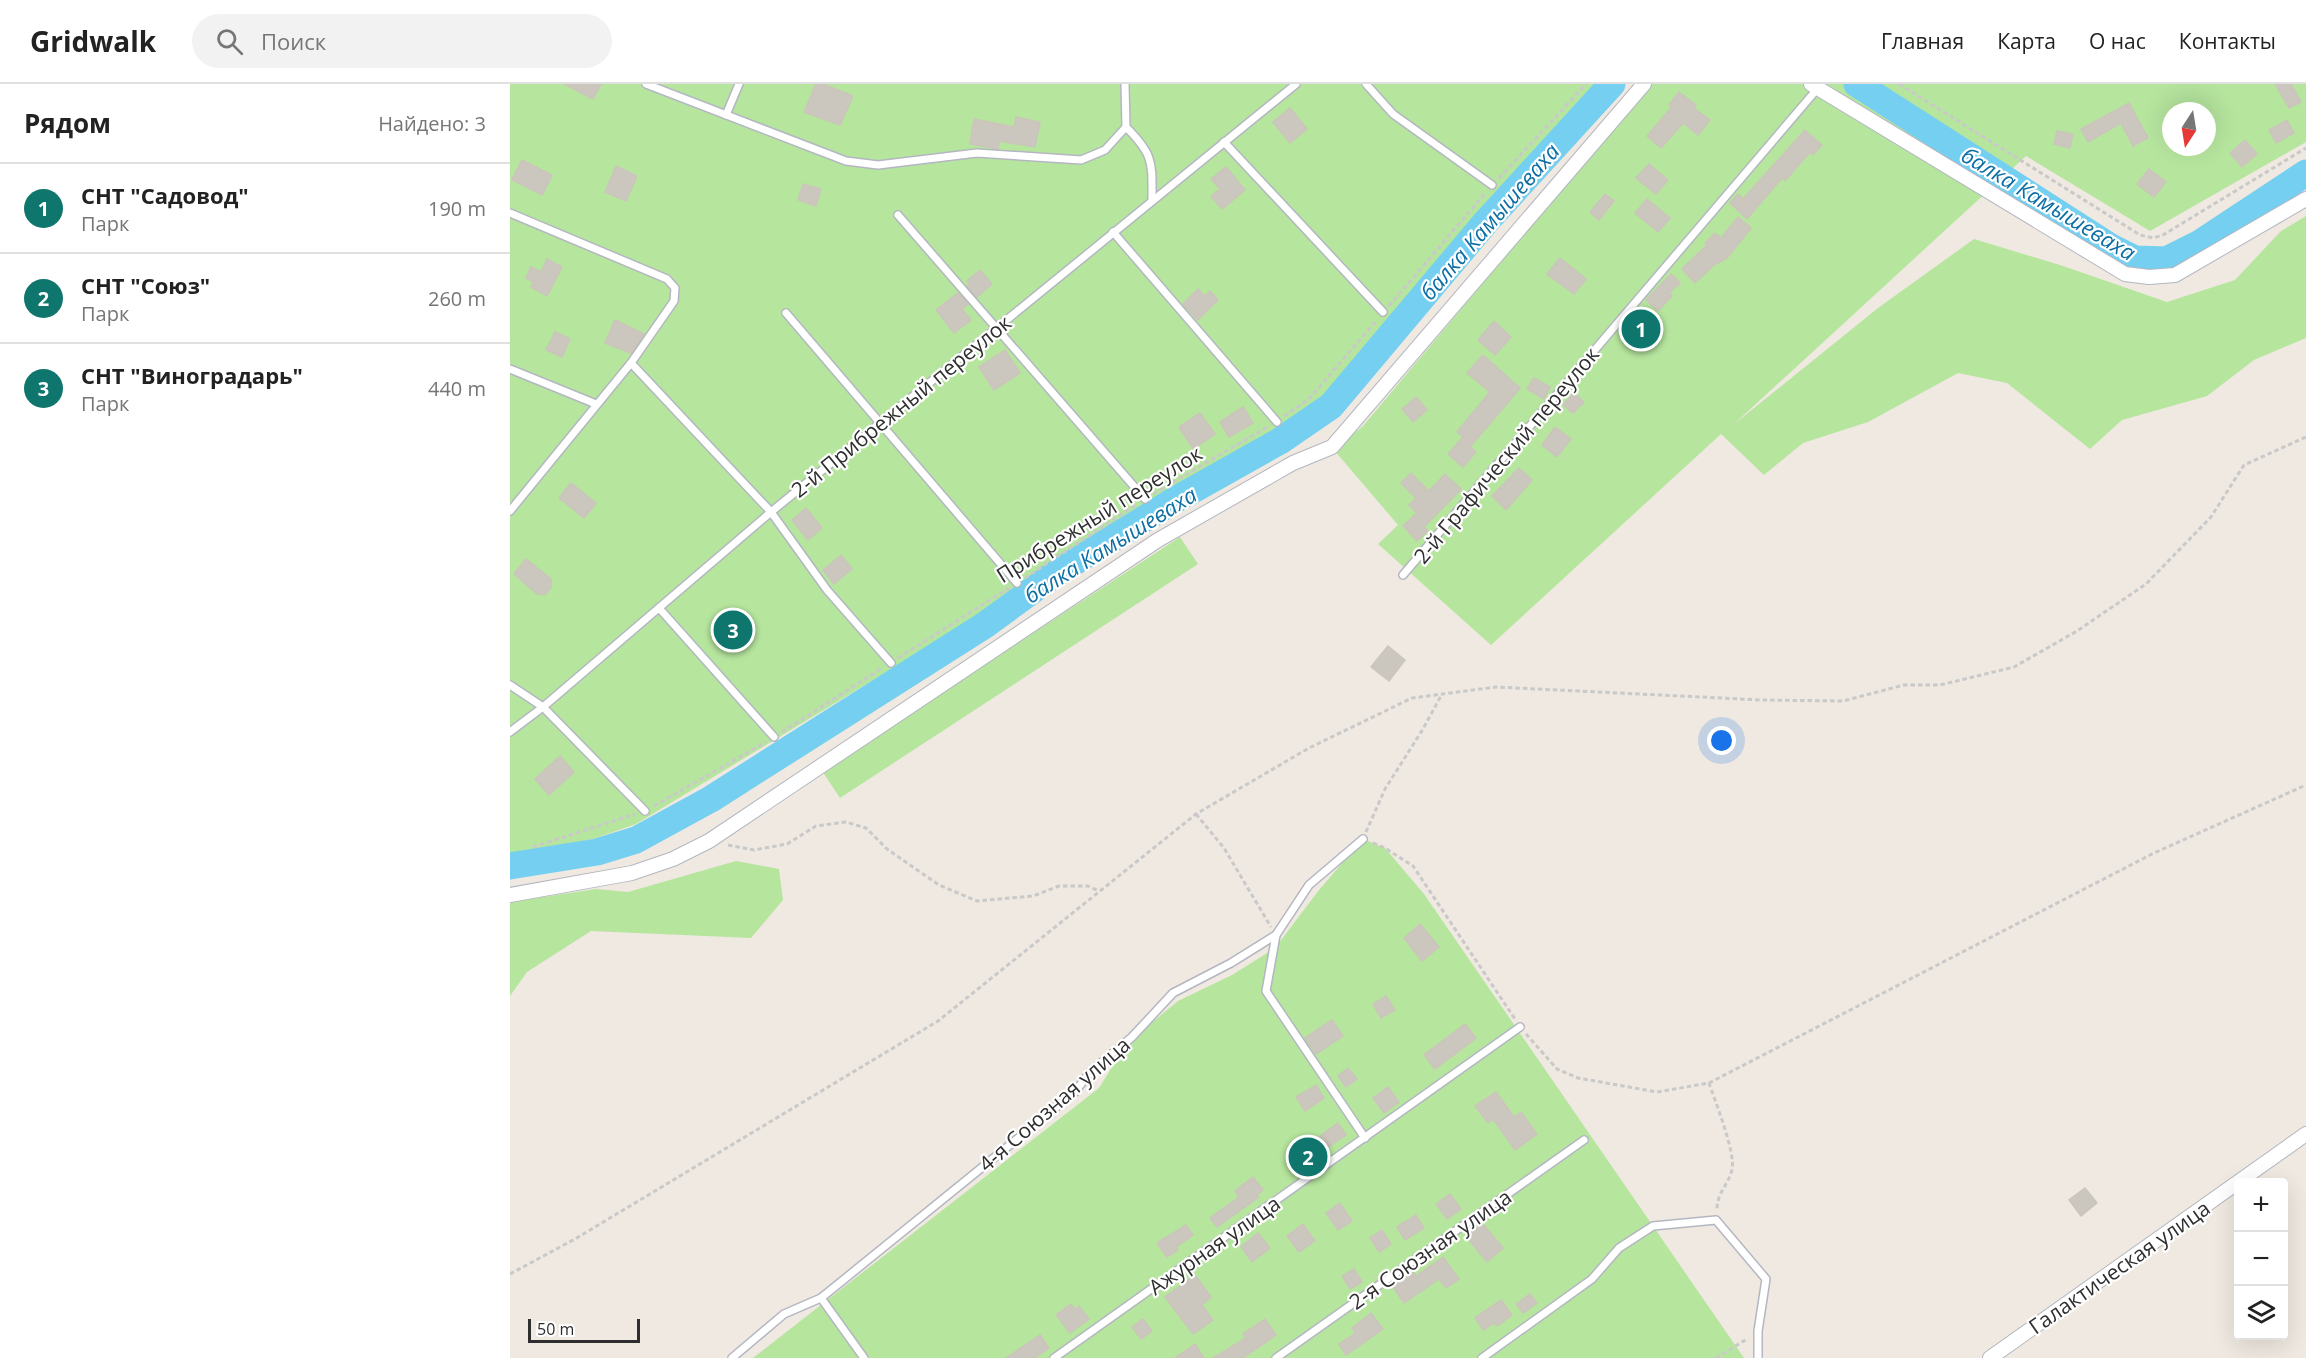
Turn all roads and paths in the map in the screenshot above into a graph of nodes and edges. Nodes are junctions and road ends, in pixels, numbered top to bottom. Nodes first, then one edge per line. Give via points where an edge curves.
1 (646, 84) edge
2 (739, 84) edge
3 (1125, 84) edge
4 (1296, 84) edge
5 (1366, 84) edge
6 (1586, 84) edge
7 (1644, 84) edge
8 (1899, 84) edge
9 (1815, 86) edge
10 (726, 115) junction
11 (1126, 127) junction
12 (1224, 142) junction
13 (2306, 148) edge
14 (1492, 185) junction
15 (2306, 199) edge
16 (1152, 200) junction
17 (510, 213) edge
18 (898, 215) dead end
19 (1113, 232) junction
20 (1383, 312) junction
21 (786, 314) dead end
22 (996, 328) junction
23 (631, 363) junction
24 (510, 369) edge
25 (596, 404) junction
26 (1277, 422) junction
27 (881, 424) junction
28 (2306, 437) edge
29 (1145, 499) junction
30 (510, 511) edge
31 (771, 512) junction
32 (1404, 575) dead end
33 (1017, 583) junction
34 (659, 608) junction
35 (891, 663) junction
36 (510, 686) edge
37 (1442, 694) junction
38 (543, 707) junction
39 (510, 732) edge
40 (774, 737) junction
41 (2306, 785) edge
42 (645, 811) junction
43 (1196, 814) junction
44 (1363, 839) junction
45 (709, 841) junction
46 (534, 847) dead end
47 (1100, 891) junction
48 (510, 895) edge
49 (1275, 935) junction
50 (1520, 1027) junction
51 (1709, 1083) junction
52 (2306, 1134) edge
53 (1365, 1138) junction
54 (1584, 1140) dead end
55 (1716, 1220) junction
56 (510, 1274) edge
57 (821, 1298) junction
58 (1758, 1331) junction
59 (732, 1358) edge
60 (864, 1358) edge
61 (1054, 1358) edge
62 (1276, 1358) edge
63 (1482, 1358) edge
64 (1716, 1358) edge
65 (1758, 1358) edge
66 (1990, 1358) edge

1 - 10 lane
2 - 10 lane
3 - 11 lane
4 - 12 lane, 2-й Прибрежный переулок
5 - 14 lane via 1393,114
6 - 14 path, Прибрежный переулок
7 - 45 street via 1332,447 1293,463 1158,540
8 - 13 path via 2140,235 2153,238
9 - 15 street via 2125,274 2175,275
9 - 32 lane, 2-й Графический переулок
10 - 11 lane via 846,161 878,165 976,153 1081,160 1105,150
11 - 16 lane via 1152,162
12 - 16 lane, 2-й Прибрежный переулок
12 - 20 lane
14 - 20 path, Прибрежный переулок
16 - 19 lane, 2-й Прибрежный переулок
17 - 23 lane via 667,279 675,288 674,301
18 - 22 lane
19 - 22 lane, 2-й Прибрежный переулок
19 - 26 lane
20 - 26 path, Прибрежный переулок via 1308,400
21 - 27 lane
22 - 27 lane, 2-й Прибрежный переулок
22 - 29 lane
23 - 25 lane
23 - 31 lane
24 - 25 lane
25 - 30 lane
26 - 29 path, Прибрежный переулок
27 - 31 lane, 2-й Прибрежный переулок
27 - 33 lane
28 - 37 path via 2244,465 2211,517 2146,584 2077,631 2014,667 1940,685 1904,685 1843,701 1496,687
29 - 33 path, Прибрежный переулок
31 - 34 lane, 2-й Прибрежный переулок
31 - 35 lane via 827,590
33 - 35 path, Прибрежный переулок
34 - 38 lane, 2-й Прибрежный переулок
34 - 40 lane
35 - 40 path, Прибрежный переулок
36 - 38 lane
37 - 43 path via 1412,698 1310,748
37 - 44 path via 1385,789
38 - 39 lane, 2-й Прибрежный переулок
38 - 42 lane
40 - 42 path, Прибрежный переулок
41 - 51 path via 2154,853
42 - 46 path, Прибрежный переулок
43 - 47 path
43 - 49 path via 1224,848
44 - 49 lane, 4-я Союзная улица via 1310,885
44 - 50 path via 1413,866
45 - 47 path via 754,850 787,844 816,826 846,822 866,828 887,849 939,885 977,901 1033,896 1059,886 1088,886
45 - 48 street via 632,873
47 - 56 path via 938,1021
49 - 53 lane via 1266,991
49 - 57 lane, 4-я Союзная улица via 1173,993 1090,1072 1075,1092
50 - 51 path via 1557,1069 1578,1078 1658,1092
50 - 53 lane, Ажурная улица
51 - 55 path via 1727,1134 1732,1169 1717,1198
52 - 66 street, Галактическая улица
53 - 61 lane, Ажурная улица
54 - 62 lane, 2-я Союзная улица
55 - 58 lane via 1766,1279
55 - 63 lane via 1653,1226 1619,1248 1592,1279
57 - 59 lane, 4-я Союзная улица via 784,1314
57 - 60 lane
58 - 64 path
58 - 65 lane

